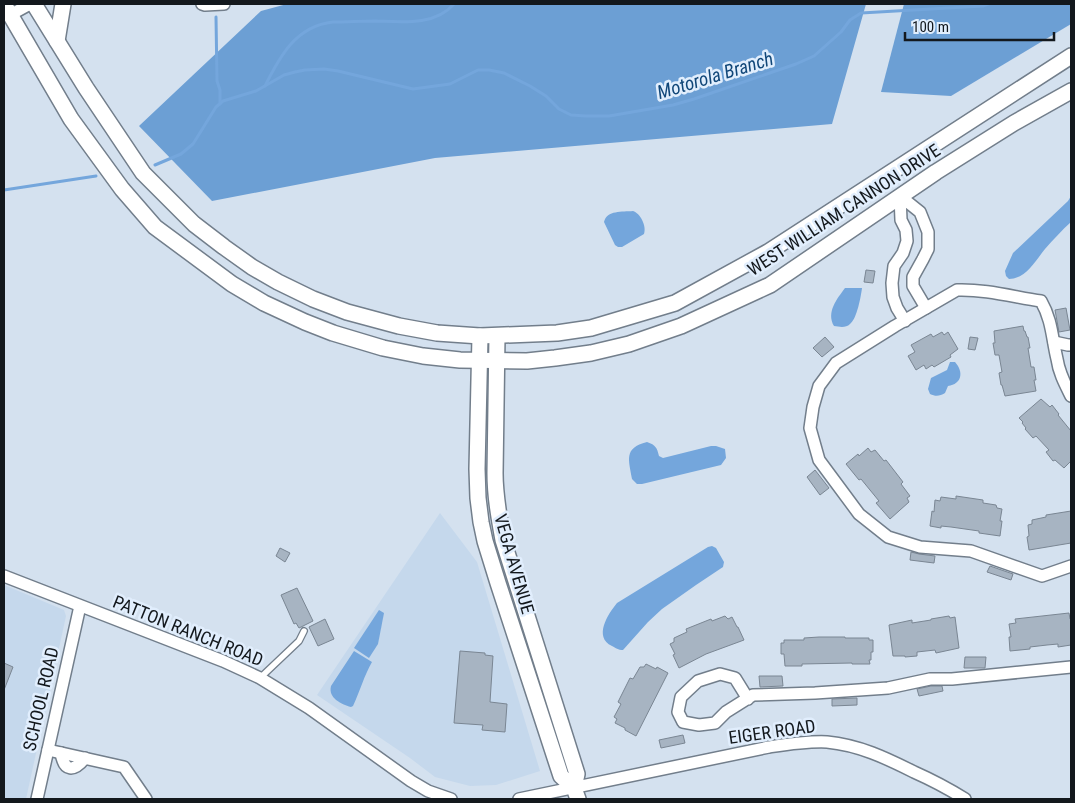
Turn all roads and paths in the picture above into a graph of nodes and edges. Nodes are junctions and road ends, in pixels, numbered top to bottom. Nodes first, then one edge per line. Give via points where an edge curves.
1 (30, 4) edge
2 (34, 4) edge
3 (63, 4) edge
4 (202, 4) edge
5 (224, 4) edge
6 (7, 10) edge
7 (57, 41) junction
8 (1071, 56) edge
9 (1071, 91) edge
10 (890, 173) junction
11 (900, 196) junction
12 (200, 228) junction
13 (181, 247) junction
14 (926, 308) junction
15 (904, 321) junction
16 (480, 336) junction
17 (497, 336) junction
18 (1054, 342) junction
19 (1071, 345) edge
20 (478, 360) junction
21 (496, 361) junction
22 (1071, 396) edge
23 (1071, 566) edge
24 (4, 576) edge
25 (80, 606) junction
26 (304, 631) dead end
27 (1071, 667) edge
28 (260, 678) junction
29 (748, 698) junction
30 (48, 750) junction
31 (576, 794) edge
32 (37, 799) edge
33 (146, 799) edge
34 (451, 799) edge
35 (519, 799) edge
36 (965, 799) edge

1 - 6 street
2 - 7 main road, WEST WILLIAM CANNON DRIVE
3 - 7 main road
4 - 5 street
6 - 13 main road, WEST WILLIAM CANNON DRIVE via 70,119 122,189 155,227
7 - 12 main road, WEST WILLIAM CANNON DRIVE via 143,174
8 - 10 main road, WEST WILLIAM CANNON DRIVE
9 - 11 main road, WEST WILLIAM CANNON DRIVE via 1014,122
10 - 11 main road
10 - 17 main road, WEST WILLIAM CANNON DRIVE via 768,252 675,303 590,328
11 - 14 street via 920,212 928,232 928,248 913,277 914,286
11 - 15 street via 901,220 907,241 894,266 892,282 893,297
11 - 21 main road, WEST WILLIAM CANNON DRIVE via 770,285 681,326 590,353 527,361
12 - 13 main road
12 - 16 main road, WEST WILLIAM CANNON DRIVE via 252,267 338,309 399,326
13 - 20 main road, WEST WILLIAM CANNON DRIVE via 264,303 333,333 403,352
14 - 15 street
14 - 18 street via 957,290 1041,301 1048,313
15 - 23 street via 836,363 819,386 810,428 819,460 859,514 888,536 920,547 971,551 1042,576
16 - 17 main road, WEST WILLIAM CANNON DRIVE
16 - 20 main road, VEGA AVENUE
17 - 21 main road, VEGA AVENUE
18 - 19 street
18 - 22 street via 1063,382
20 - 21 main road, WEST WILLIAM CANNON DRIVE
20 - 31 main road, VEGA AVENUE via 478,498 485,541 561,776
21 - 31 main road, VEGA AVENUE via 495,489 503,540 577,774
24 - 25 street, PATTON RANCH ROAD
25 - 28 street, PATTON RANCH ROAD
25 - 30 street, SCHOOL ROAD
26 - 28 lane via 299,641
27 - 29 street via 930,679 888,688 753,695
28 - 34 street, PATTON RANCH ROAD via 309,708 411,782
29 - 29 street via 715,723 682,722 678,712 682,697 698,680 720,674 735,678
30 - 32 street, SCHOOL ROAD
30 - 33 street via 124,767
31 - 35 street
31 - 36 street, EIGER ROAD via 770,747 817,742 850,746 880,756

